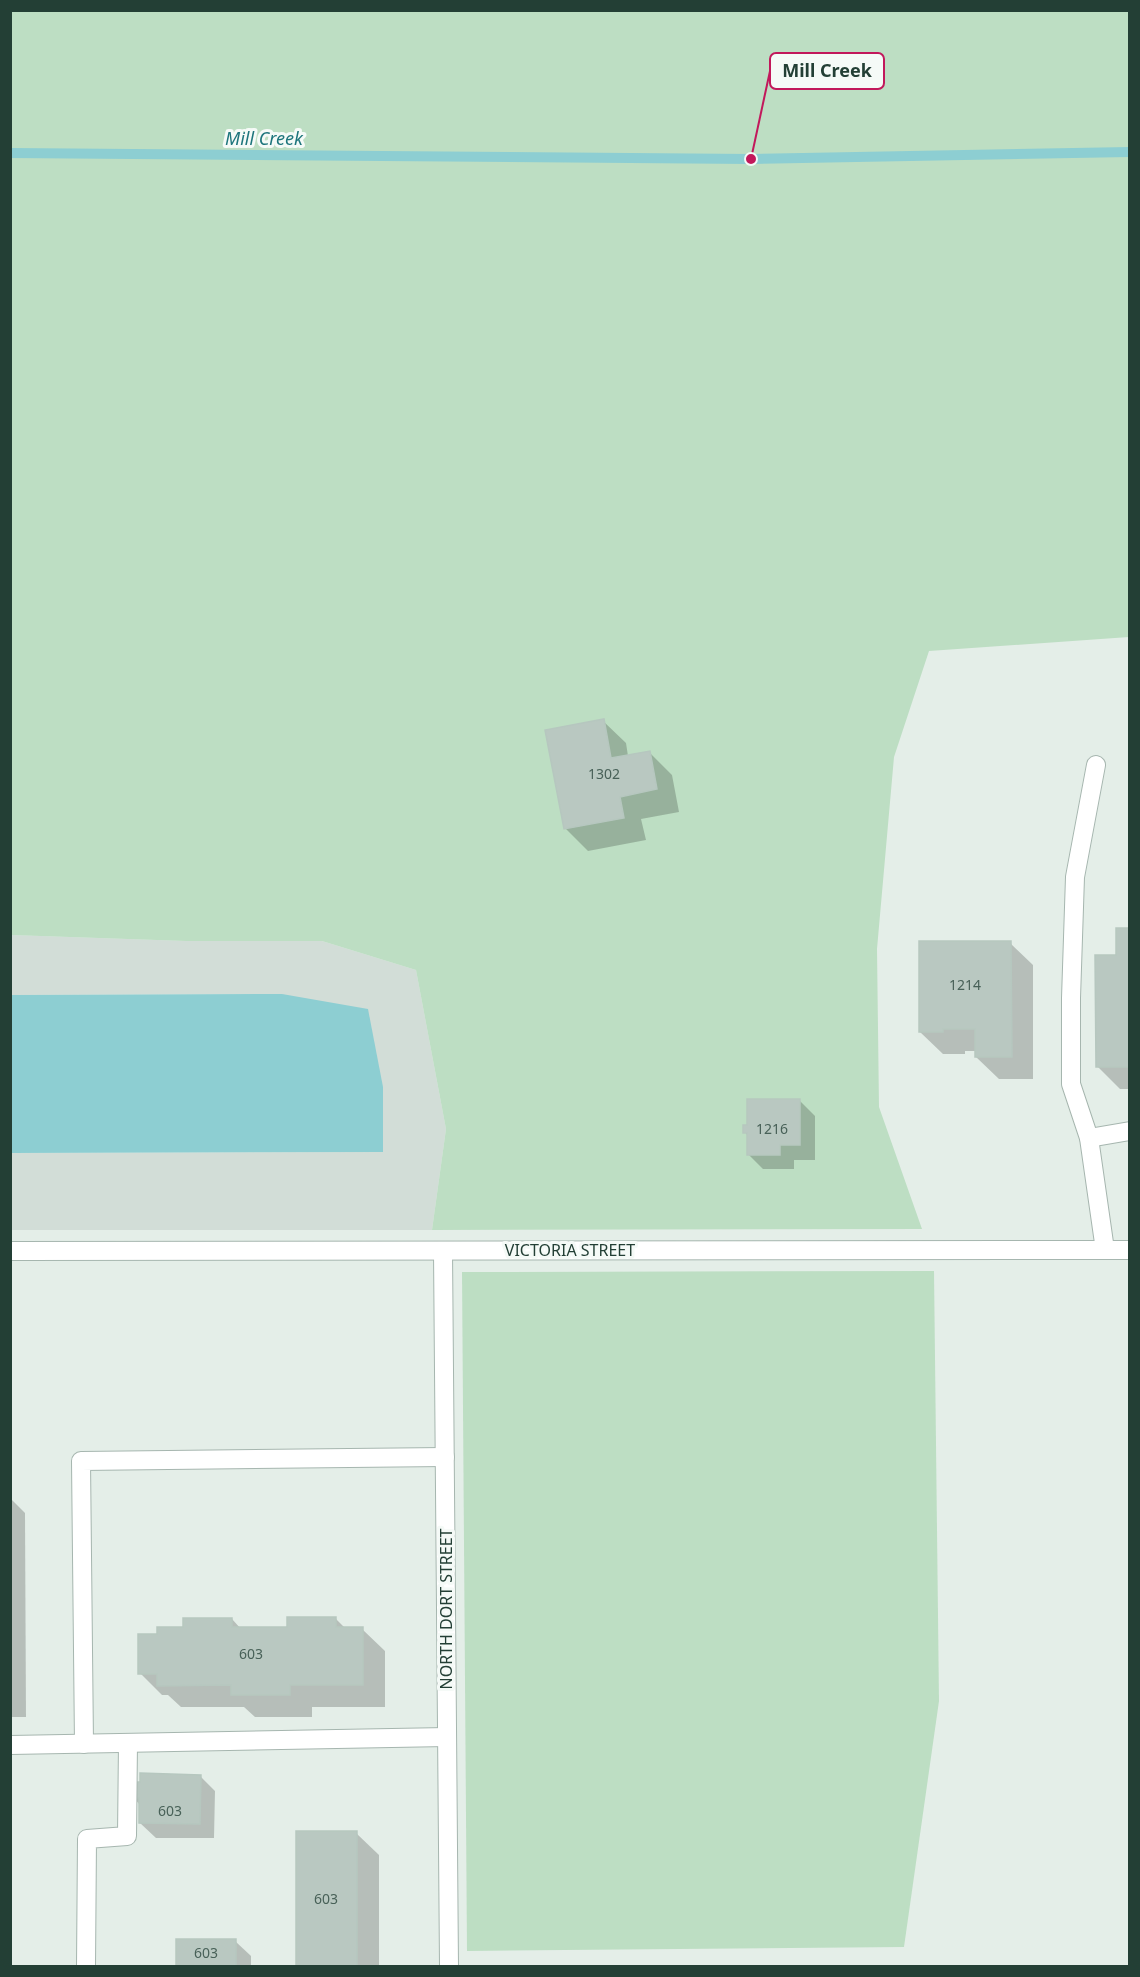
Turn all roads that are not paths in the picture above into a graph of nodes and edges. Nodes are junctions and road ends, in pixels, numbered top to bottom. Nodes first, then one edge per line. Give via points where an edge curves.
1 (1096, 765) dead end
2 (1130, 1131) edge
3 (1089, 1138) junction
4 (1105, 1250) junction
5 (1130, 1250) edge
6 (10, 1251) edge
7 (443, 1251) junction
8 (445, 1457) junction
9 (447, 1737) junction
10 (128, 1743) junction
11 (84, 1744) junction
12 (10, 1745) edge
13 (86, 1966) edge
14 (449, 1966) edge

1 - 3 street via 1075,877 1071,998 1071,1084
2 - 3 street
3 - 4 street
4 - 5 street, VICTORIA STREET
4 - 7 street, VICTORIA STREET
6 - 7 street, VICTORIA STREET
7 - 8 street, NORTH DORT STREET
8 - 9 street, NORTH DORT STREET
8 - 11 street via 81,1461
9 - 10 street
9 - 14 street, NORTH DORT STREET
10 - 11 street
10 - 13 street via 127,1836 87,1839
11 - 12 street

